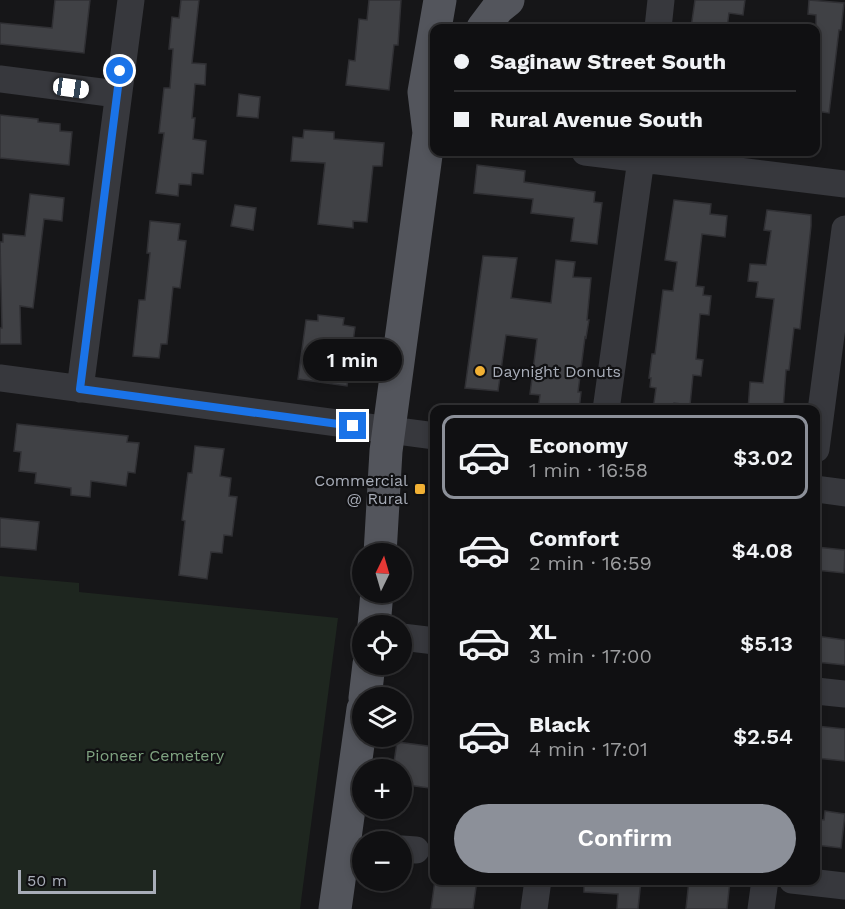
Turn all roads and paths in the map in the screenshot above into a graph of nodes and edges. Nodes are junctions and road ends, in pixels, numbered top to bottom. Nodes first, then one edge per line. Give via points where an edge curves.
1 (130, 0) edge
2 (440, 0) edge
3 (508, 0) edge
4 (661, 0) edge
5 (436, 24) edge
6 (486, 24) edge
7 (658, 24) edge
8 (430, 58) edge
9 (0, 79) edge
10 (117, 94) junction
11 (430, 118) edge
12 (430, 151) edge
13 (641, 156) edge
14 (648, 156) edge
15 (845, 184) edge
16 (845, 229) edge
17 (0, 378) edge
18 (80, 389) junction
19 (607, 405) edge
20 (820, 419) edge
21 (389, 430) junction
22 (430, 435) edge
23 (820, 490) edge
24 (845, 493) edge
25 (381, 543) edge
26 (412, 638) edge
27 (430, 640) edge
28 (820, 691) edge
29 (845, 694) edge
30 (360, 747) edge
31 (354, 831) edge
32 (352, 847) edge
33 (820, 883) edge
34 (537, 885) edge
35 (764, 885) edge
36 (845, 886) edge
37 (334, 909) edge
38 (534, 909) edge
39 (761, 909) edge

1 - 10 street
2 - 5 main road
3 - 6 main road
4 - 7 street
8 - 11 main road via 424,92
9 - 10 street
10 - 18 street
12 - 21 main road
13 - 19 street
14 - 15 street
16 - 20 street
17 - 18 street
18 - 21 street
21 - 22 street
21 - 25 main road
23 - 24 street
26 - 27 street
28 - 29 street
30 - 31 main road
32 - 37 main road
33 - 36 street
34 - 38 street
35 - 39 street

